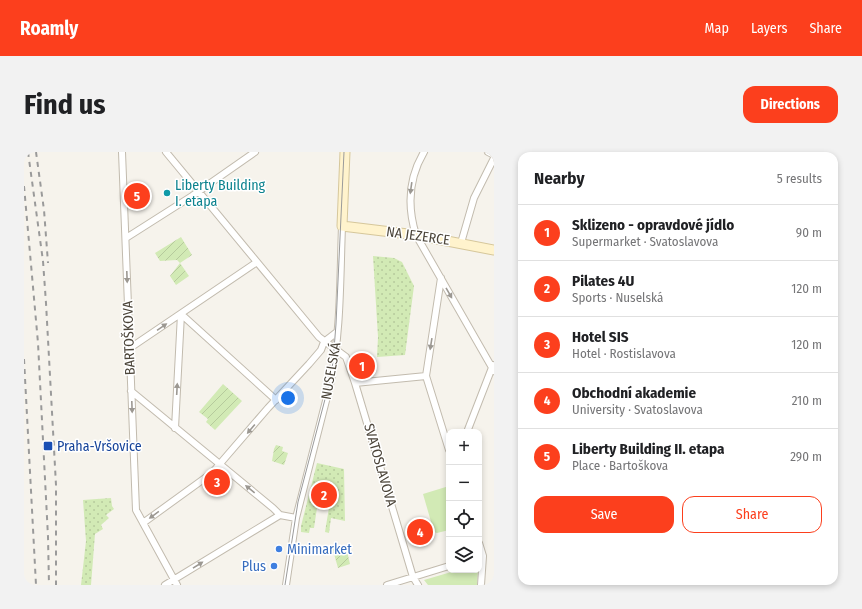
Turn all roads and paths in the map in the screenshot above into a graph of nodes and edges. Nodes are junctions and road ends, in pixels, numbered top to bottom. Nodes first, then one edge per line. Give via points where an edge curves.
1 (122, 152) edge
2 (166, 152) edge
3 (255, 152) edge
4 (345, 152) edge
5 (488, 152) edge
6 (422, 153) edge
7 (494, 155) edge
8 (494, 158) edge
9 (198, 192) junction
10 (342, 226) junction
11 (416, 235) junction
12 (126, 238) junction
13 (461, 243) junction
14 (494, 250) edge
15 (257, 262) junction
16 (441, 278) junction
17 (181, 314) junction
18 (337, 332) junction
19 (324, 342) junction
20 (130, 348) junction
21 (336, 348) junction
22 (493, 368) edge
23 (426, 376) junction
24 (355, 383) junction
25 (131, 391) junction
26 (276, 400) junction
27 (175, 428) junction
28 (468, 429) edge
29 (446, 440) edge
30 (220, 465) junction
31 (280, 515) junction
32 (296, 518) junction
33 (143, 523) junction
34 (446, 567) edge
35 (481, 573) edge
36 (413, 577) junction
37 (175, 582) edge
38 (165, 585) edge
39 (286, 585) edge
40 (387, 585) edge
41 (418, 585) edge
42 (481, 585) edge

1 - 12 street, BARTOŠKOVA
2 - 9 street
3 - 9 street
4 - 10 street, NUSELSKÁ
5 - 7 street
6 -> 11 street via 414,174 410,196
8 - 13 street via 474,198
9 - 12 street
9 - 15 street
10 - 11 street, NA JEZERCE
10 - 18 street, NUSELSKÁ
11 - 13 street, NA JEZERCE
11 - 16 street
12 -> 20 street, BARTOŠKOVA
13 - 14 street, NA JEZERCE
15 - 17 street
15 - 19 street
16 -> 22 street
16 -> 23 street
20 -> 17 street
17 - 26 street
27 -> 17 street
18 - 19 street
18 - 21 street, NUSELSKÁ
19 - 21 street
19 - 26 street via 321,350
20 - 25 street, BARTOŠKOVA
21 - 24 street, SVATOSLAVOVA via 346,357
21 - 32 street, NUSELSKÁ via 330,385
22 - 28 street
23 - 24 street
23 - 29 street
24 - 36 street, SVATOSLAVOVA
25 - 27 street
25 -> 33 street, BARTOŠKOVA via 136,510
26 -> 30 street
27 - 30 street
31 -> 30 street
30 -> 33 street
31 - 32 street
37 -> 31 street
32 - 39 street, NUSELSKÁ
33 - 37 street, BARTOŠKOVA
34 - 36 street
35 - 42 street
36 - 40 street
36 - 41 street, SVATOSLAVOVA
37 - 38 street

